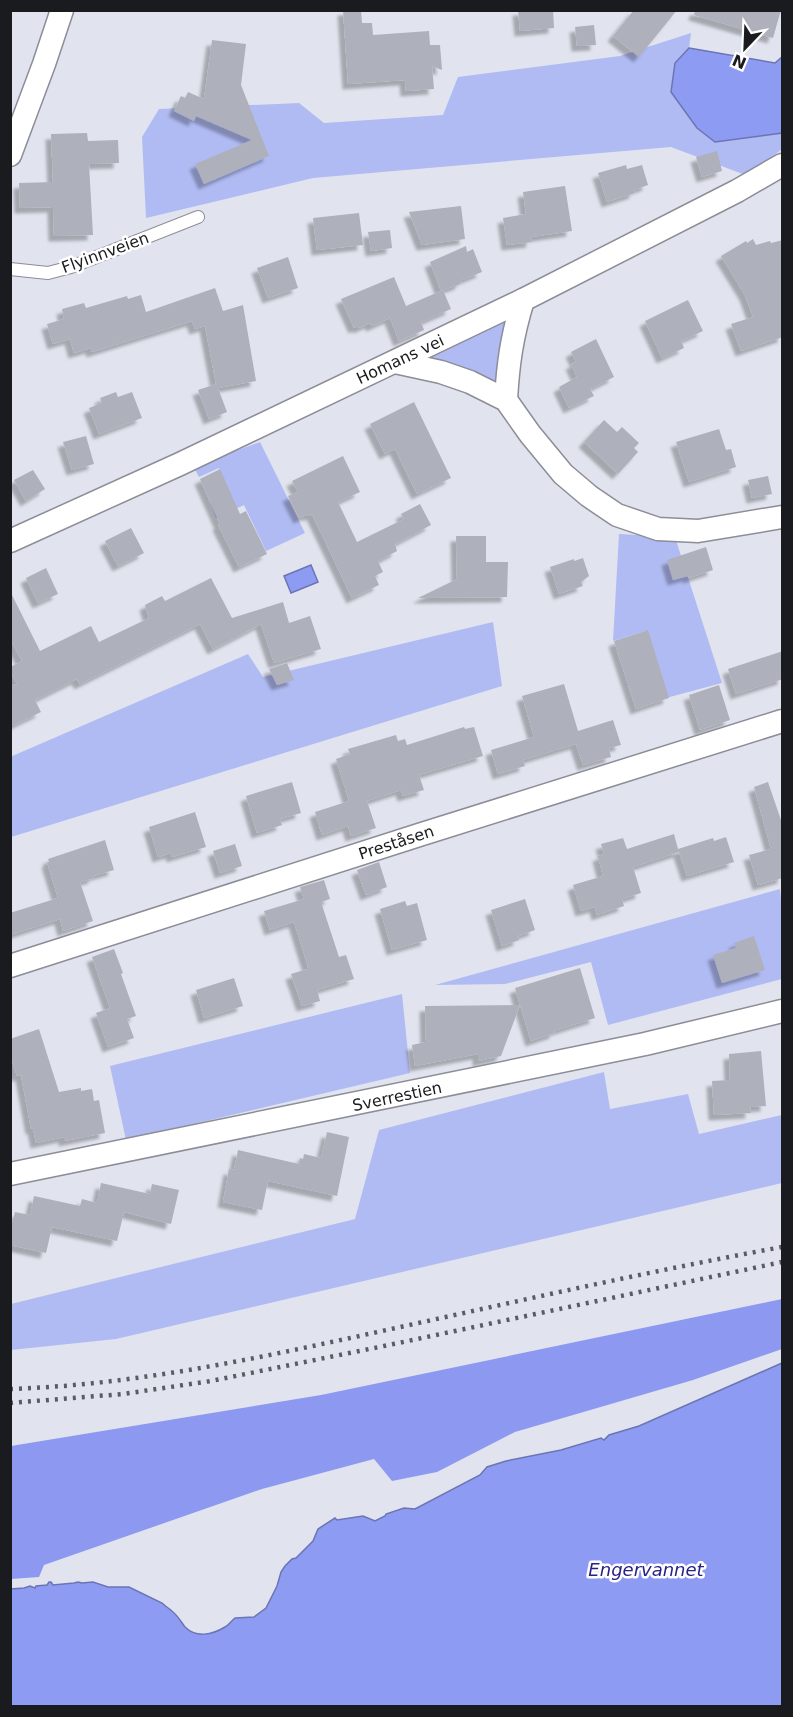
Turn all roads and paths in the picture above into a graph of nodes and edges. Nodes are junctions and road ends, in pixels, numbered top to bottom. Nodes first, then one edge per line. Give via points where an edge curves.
1 (62, 10) edge
2 (10, 155) edge
3 (783, 165) edge
4 (198, 217) dead end
5 (10, 269) edge
6 (523, 300) junction
7 (395, 363) junction
8 (506, 400) junction
9 (783, 517) edge
10 (10, 541) edge
11 (783, 721) edge
12 (10, 966) edge
13 (783, 1011) edge
14 (10, 1174) edge

1 - 2 street
3 - 6 street, Homans vei
4 - 5 lane, Flyinnveien via 71,267 48,273
6 - 7 street, Homans vei
6 - 8 street via 507,366
7 - 8 street via 441,372
7 - 10 street, Homans vei
8 - 9 street via 563,474 617,515 658,529 698,531
11 - 12 street, Preståsen
13 - 14 street, Sverrestien via 622,1049

